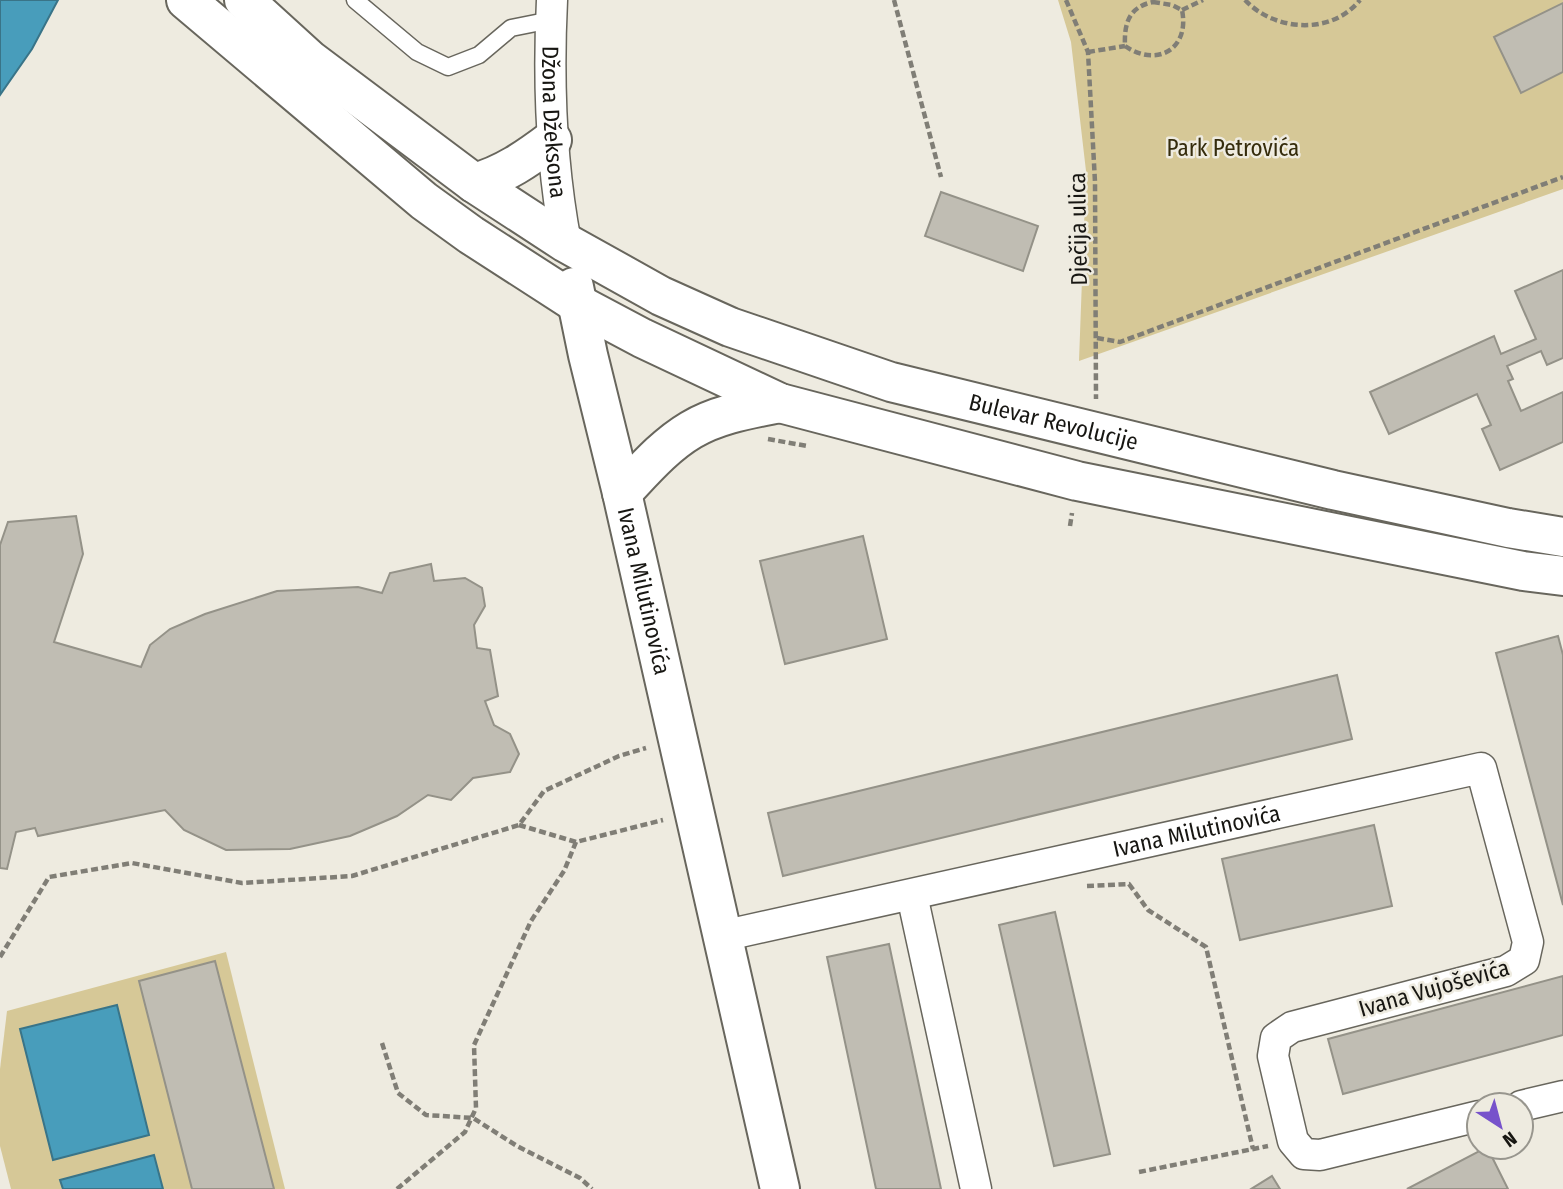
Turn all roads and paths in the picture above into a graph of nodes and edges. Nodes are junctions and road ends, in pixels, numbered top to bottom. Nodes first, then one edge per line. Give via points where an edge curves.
1 (186, 0) edge
2 (244, 0) edge
3 (355, 0) edge
4 (894, 0) edge
5 (1066, 0) edge
6 (1203, 0) edge
7 (1245, 0) edge
8 (1360, 0) edge
9 (552, 10) edge
10 (1182, 10) junction
11 (1125, 46) junction
12 (1088, 52) junction
13 (552, 140) junction
14 (941, 177) dead end
15 (1563, 177) edge
16 (474, 183) junction
17 (566, 243) junction
18 (578, 304) junction
19 (1097, 338) junction
20 (780, 403) junction
21 (1096, 407) dead end
22 (622, 493) junction
23 (1563, 537) edge
24 (1563, 576) edge
25 (678, 741) junction
26 (1481, 768) joint
27 (663, 820) dead end
28 (519, 825) junction
29 (576, 842) junction
30 (1083, 887) dead end
31 (912, 895) junction
32 (722, 936) junction
33 (0, 957) edge
34 (382, 1043) dead end
35 (1563, 1096) edge
36 (1535, 1103) edge
37 (473, 1118) junction
38 (1465, 1119) edge
39 (1298, 1147) junction
40 (1253, 1149) junction
41 (1139, 1172) dead end
42 (397, 1189) edge
43 (592, 1189) edge
44 (780, 1189) edge
45 (976, 1189) edge

1 - 18 main road via 424,201
2 - 16 main road, Bulevar Revolucije via 310,60
3 - 9 lane via 417,52 448,66 480,55 511,28
4 - 14 path
5 - 12 path, Dječija ulica
6 - 10 path
7 - 8 path via 1255,11 1279,23 1305,26 1331,20
9 - 13 street, Džona Džeksona
10 - 11 path via 1153,2 1142,4 1127,19
10 - 11 path via 1183,34 1174,47 1143,55
11 - 12 path
12 - 19 path, Dječija ulica via 1096,182
13 - 16 main road via 494,178
13 - 17 street, Džona Džeksona
15 - 19 path via 1120,342
16 - 17 main road, Bulevar Revolucije
17 - 18 main road, Ivana Milutinovića
17 - 23 main road, Bulevar Revolucije via 661,296 730,327 891,382 1333,490
18 - 20 main road
18 - 22 main road, Ivana Milutinovića
19 - 21 path, Dječija ulica
20 - 22 main road via 727,414 691,430
20 - 24 main road via 1077,481
22 - 25 main road, Ivana Milutinovića
25 - 28 path via 619,756 544,791
25 - 32 main road, Ivana Milutinovića
26 - 31 street, Ivana Milutinovića
26 - 39 street, Ivana Vujoševića via 1528,942 1524,960 1506,971 1292,1027 1276,1038 1273,1056
27 - 29 path
28 - 29 path
28 - 33 path via 352,876 242,883 132,863 49,877
29 - 37 path via 564,871 531,921 474,1045
30 - 40 path via 1129,884 1148,910 1206,947
31 - 32 street, Ivana Milutinovića
31 - 45 street
32 - 44 main road, Ivana Milutinovića
34 - 37 path via 398,1093 426,1115
35 - 36 street
37 - 42 path via 465,1132
37 - 43 path
38 - 39 street via 1320,1155
39 - 40 path
40 - 41 path

